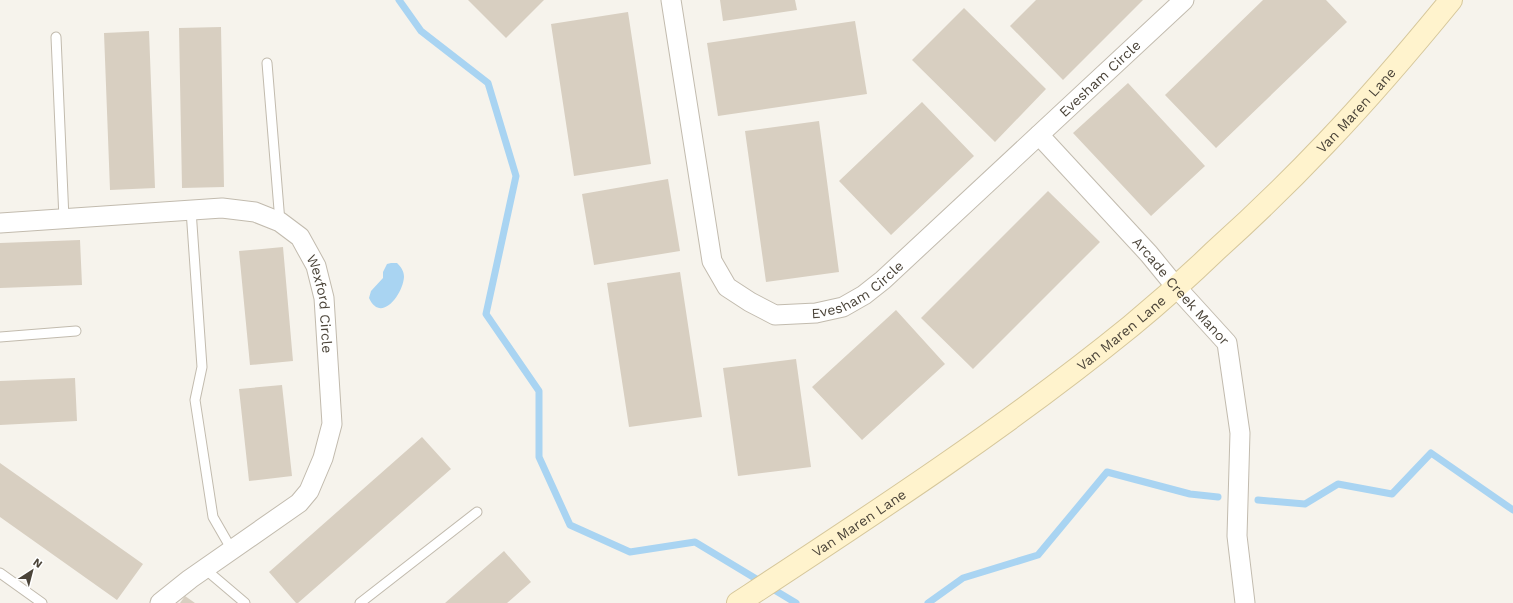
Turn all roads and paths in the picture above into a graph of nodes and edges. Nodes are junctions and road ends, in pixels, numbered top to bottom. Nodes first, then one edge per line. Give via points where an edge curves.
1 (671, 0) edge
2 (1184, 0) edge
3 (1450, 0) edge
4 (56, 37) dead end
5 (267, 63) dead end
6 (1039, 135) junction
7 (191, 210) junction
8 (64, 219) junction
9 (280, 222) junction
10 (0, 223) edge
11 (1176, 287) junction
12 (76, 332) dead end
13 (0, 337) edge
14 (477, 512) dead end
15 (232, 550) junction
16 (205, 569) junction
17 (0, 573) edge
18 (42, 603) edge
19 (160, 603) edge
20 (245, 603) edge
21 (360, 603) edge
22 (738, 603) edge
23 (1245, 603) edge

1 - 6 street, Evesham Circle via 712,261 727,287 775,315 816,313 843,307 864,295
2 - 6 street, Evesham Circle
3 - 11 main road, Van Maren Lane via 1401,61 1328,142 1272,199
4 - 8 lane
5 - 9 lane
6 - 11 street, Arcade Creek Manor via 1149,254
7 - 8 street, Wexford Circle
7 - 9 street, Wexford Circle via 222,208 255,212
7 - 15 lane via 202,367 195,400 214,517
8 - 10 street, Wexford Circle
9 - 15 street, Wexford Circle via 300,237 316,266 324,298 332,424 323,458 309,491 299,503
11 - 22 main road, Van Maren Lane via 1080,366 997,428
11 - 23 street, Arcade Creek Manor via 1227,343 1240,433 1236,536
12 - 13 lane
14 - 21 lane
15 - 16 street, Wexford Circle
16 - 19 street, Wexford Circle
16 - 20 lane
17 - 18 lane

